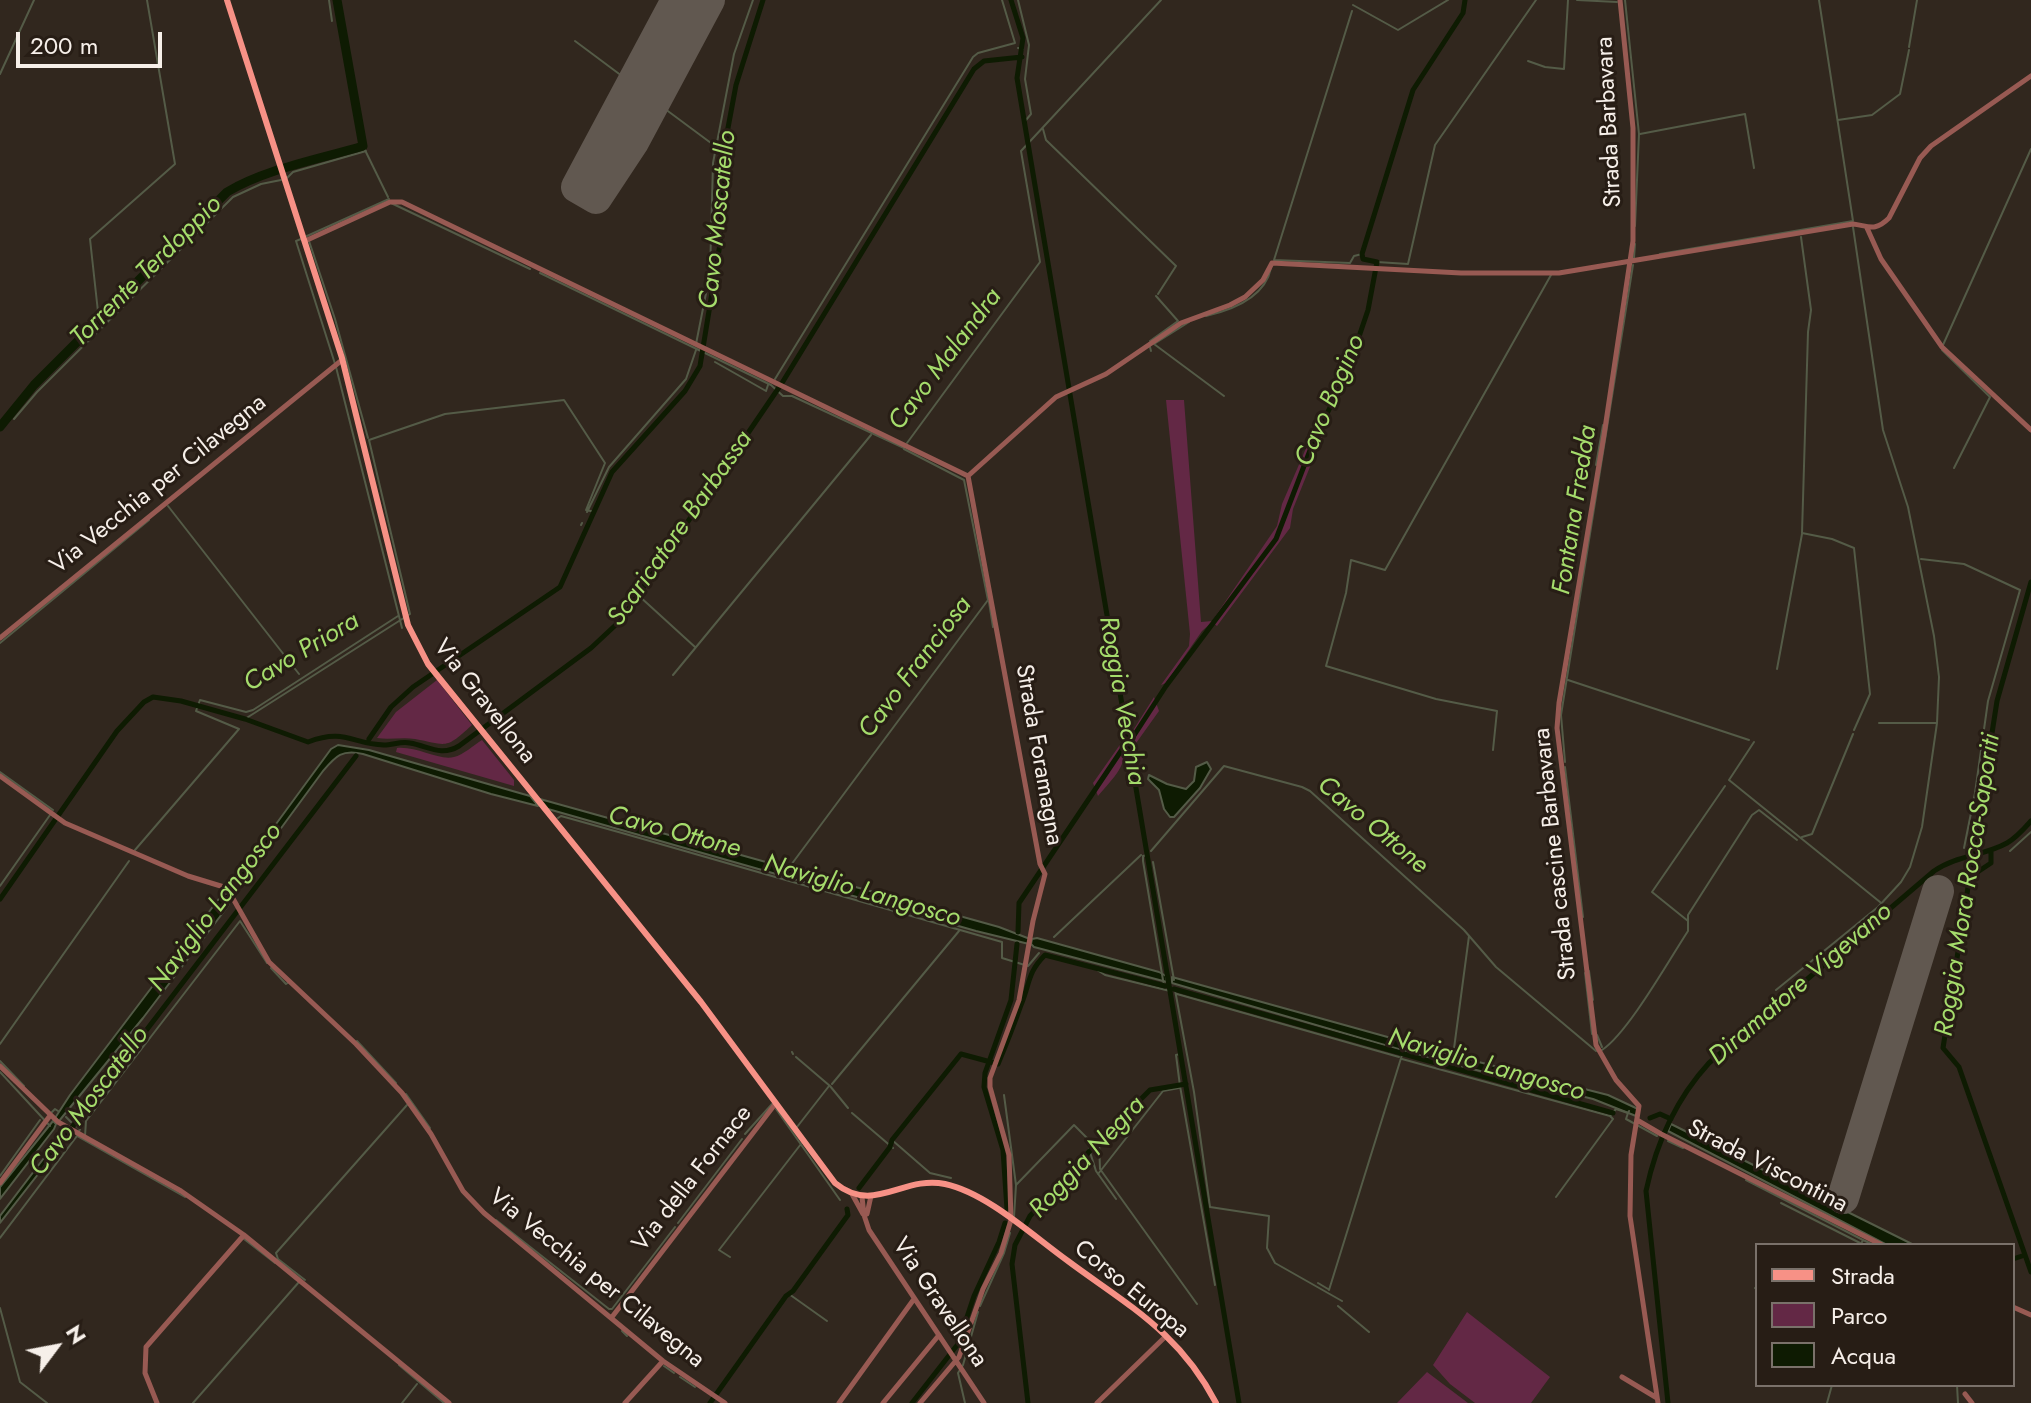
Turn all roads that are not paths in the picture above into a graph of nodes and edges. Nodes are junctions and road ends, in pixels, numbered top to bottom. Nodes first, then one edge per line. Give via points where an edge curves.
1 (227, 0) edge
2 (1620, 0) edge
3 (2031, 76) edge
4 (1867, 228) junction
5 (306, 239) junction
6 (1633, 241) joint
7 (1630, 262) junction
8 (338, 363) junction
9 (2031, 430) edge
10 (968, 476) junction
11 (0, 638) edge
12 (0, 776) edge
13 (0, 1066) edge
14 (776, 1103) junction
15 (1637, 1118) junction
16 (50, 1121) junction
17 (0, 1183) edge
18 (852, 1194) junction
19 (874, 1196) junction
20 (862, 1197) junction
21 (864, 1215) junction
22 (1011, 1220) junction
23 (866, 1223) junction
24 (244, 1235) junction
25 (1878, 1243) edge
26 (914, 1299) junction
27 (612, 1317) junction
28 (939, 1335) junction
29 (1166, 1336) junction
30 (663, 1361) junction
31 (956, 1361) junction
32 (1622, 1377) dead end
33 (1965, 1394) dead end
34 (1658, 1400) edge
35 (157, 1403) edge
36 (449, 1403) edge
37 (625, 1403) edge
38 (725, 1403) edge
39 (839, 1403) edge
40 (883, 1403) edge
41 (920, 1403) edge
42 (984, 1403) edge
43 (1097, 1403) edge
44 (1216, 1403) edge
45 (1972, 1403) edge

1 - 5 main road, Via Gravellona
2 - 6 street, Strada Barbavara via 1633,128
3 - 4 street via 1931,146 1889,218
4 - 7 street via 1853,224
4 - 9 street via 1881,259 1941,346
5 - 8 main road, Via Gravellona
5 - 10 street via 402,202
6 - 7 street, Strada cascine Barbavara
7 - 10 street via 1559,273 1272,263 1245,297 1181,323 1106,374 1056,397
7 - 15 street, Strada cascine Barbavara via 1557,728 1594,1036 1604,1060 1637,1103
8 - 11 street, Via Vecchia per Cilavegna
8 - 14 main road, Via Gravellona via 416,645
10 - 22 street, Strada Foramagna via 1043,872 1019,1000 990,1087 1009,1155
12 - 27 street, Via Vecchia per Cilavegna via 65,823 224,887 263,954 408,1100 472,1201
13 - 16 street
14 - 18 main road, Via Gravellona via 829,1176
14 - 27 street, Via della Fornace
15 - 25 street, Strada Viscontina
15 - 34 street via 1630,1216
16 - 17 street
16 - 24 street via 181,1191
18 - 20 main road, Via Gravellona
18 - 21 street, Via Gravellona
19 - 20 main road, Via Gravellona
19 - 22 main road, Corso Europa via 911,1184 942,1183 962,1188
19 - 23 street, Via Gravellona
20 - 21 street, Via Gravellona
21 - 23 street, Via Gravellona
22 - 29 main road, Corso Europa
22 - 31 street
23 - 26 street, Via Gravellona
24 - 35 street via 146,1347 145,1373
24 - 36 street
26 - 28 street, Via Gravellona
26 - 39 street
27 - 30 street, Via Vecchia per Cilavegna
28 - 31 street, Via Gravellona
28 - 40 street
29 - 43 street
29 - 44 main road, Corso Europa
30 - 37 street
30 - 38 street, Via Vecchia per Cilavegna
31 - 41 street
31 - 42 street, Via Gravellona
32 - 34 street
33 - 45 street

